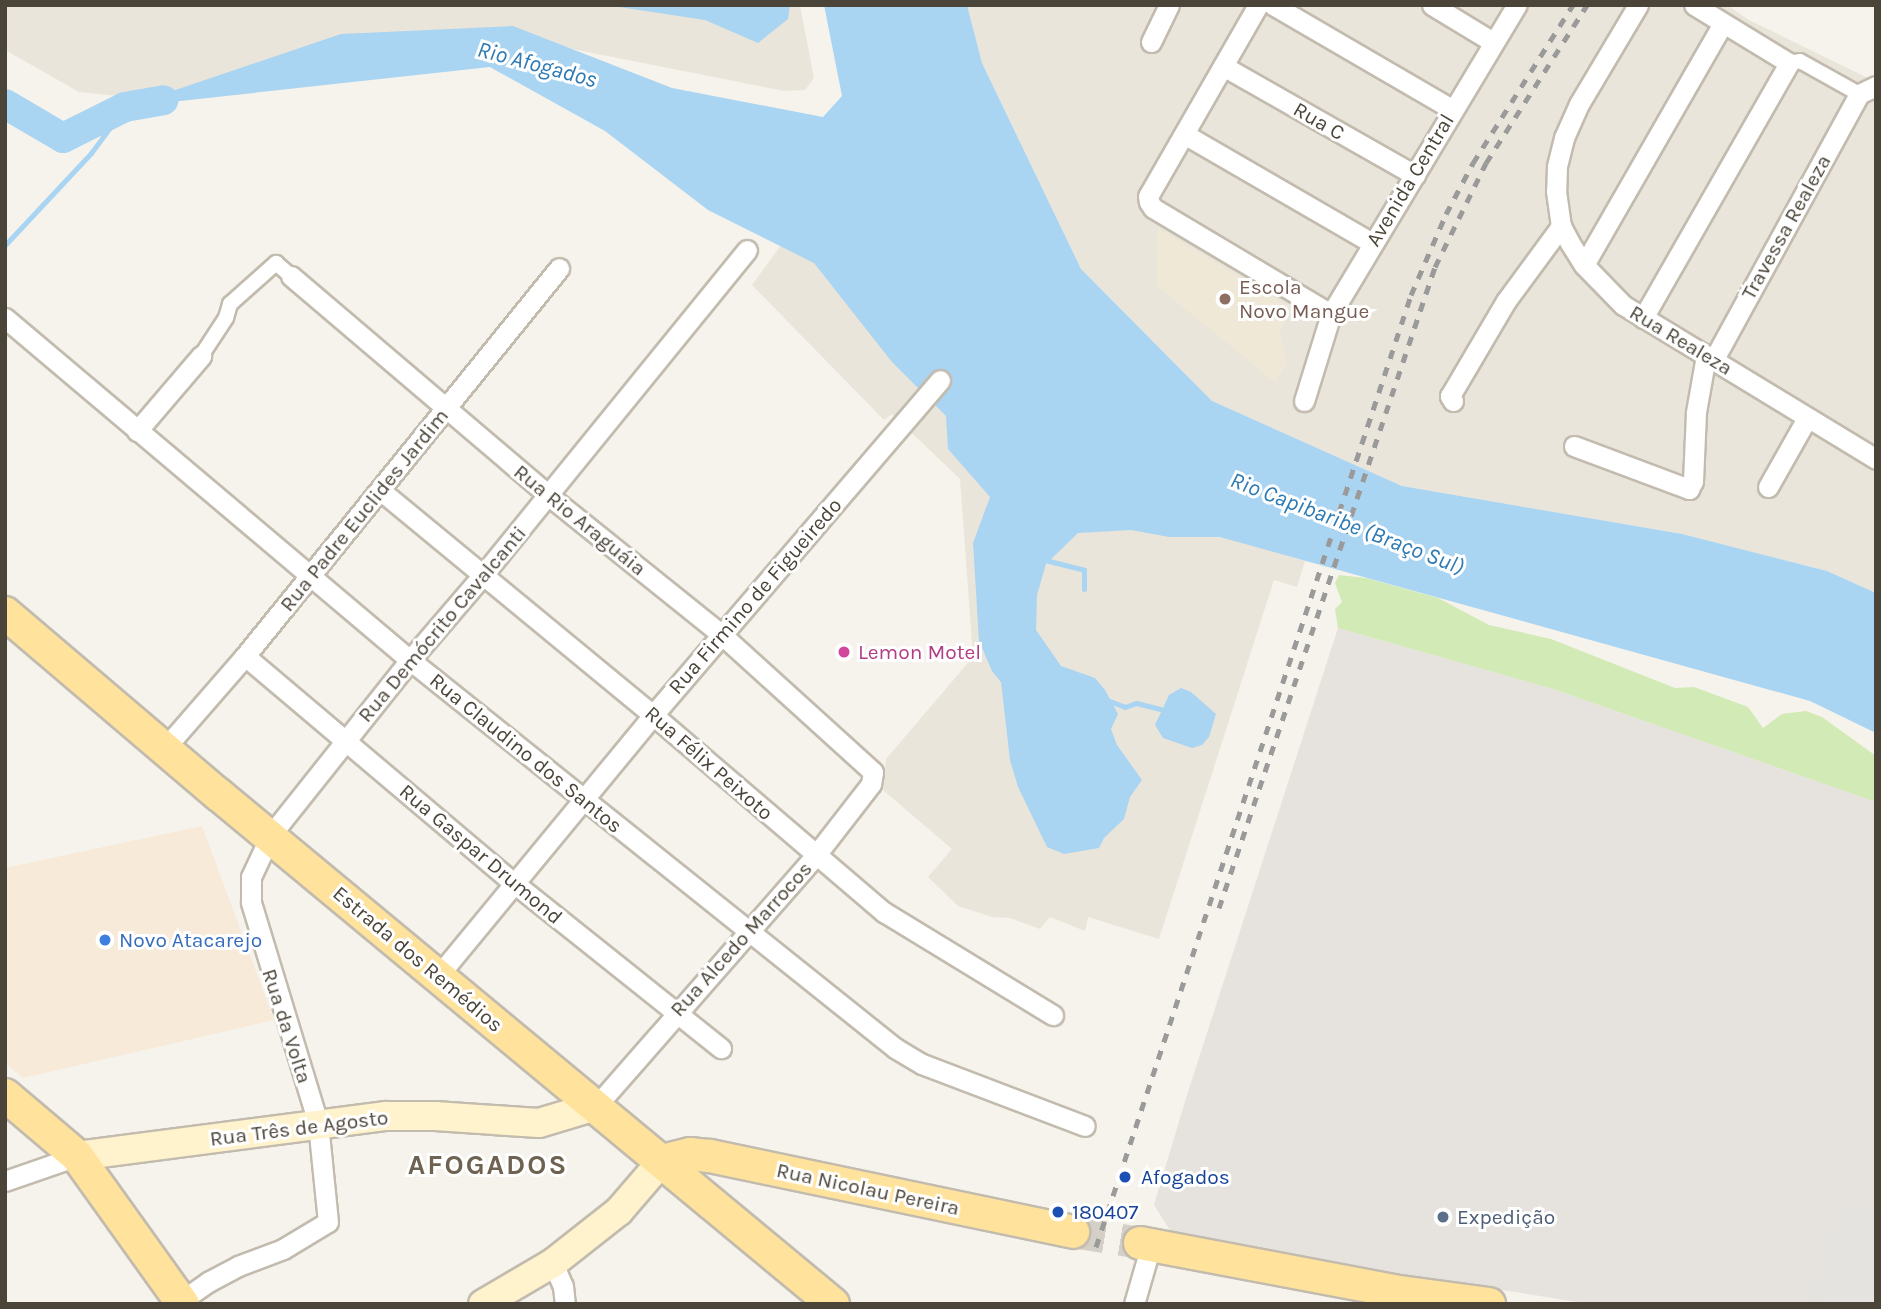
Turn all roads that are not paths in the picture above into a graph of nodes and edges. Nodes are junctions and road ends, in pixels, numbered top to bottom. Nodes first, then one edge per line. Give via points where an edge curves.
1 (1169, 5) edge
2 (1258, 5) edge
3 (1273, 5) edge
4 (1432, 5) edge
5 (1517, 5) edge
6 (1637, 5) edge
7 (1694, 5) edge
8 (1722, 25) junction
9 (1151, 41) dead end
10 (1493, 42) junction
11 (1789, 63) junction
12 (1223, 66) junction
13 (1867, 90) edge
14 (1452, 109) junction
15 (1184, 134) junction
16 (1415, 175) junction
17 (1562, 226) junction
18 (1372, 243) junction
19 (747, 250) dead end
20 (1584, 265) junction
21 (559, 268) dead end
22 (291, 276) joint
23 (1331, 313) junction
24 (5, 318) edge
25 (1643, 318) junction
26 (201, 356) joint
27 (1710, 357) junction
28 (940, 380) dead end
29 (1304, 401) dead end
30 (1453, 401) dead end
31 (447, 409) junction
32 (1807, 418) junction
33 (137, 431) junction
34 (1573, 446) dead end
35 (1876, 459) edge
36 (1768, 487) dead end
37 (380, 490) junction
38 (548, 495) junction
39 (310, 575) junction
40 (482, 576) junction
41 (5, 613) edge
42 (722, 635) junction
43 (245, 656) junction
44 (410, 660) junction
45 (653, 715) junction
46 (345, 740) junction
47 (165, 748) junction
48 (868, 765) joint
49 (584, 799) junction
50 (270, 836) junction
51 (816, 855) junction
52 (514, 883) junction
53 (748, 933) junction
54 (438, 976) junction
55 (675, 1013) junction
56 (1053, 1015) dead end
57 (721, 1048) dead end
58 (5, 1095) edge
59 (596, 1106) junction
60 (318, 1124) junction
61 (1085, 1126) dead end
62 (77, 1156) junction
63 (662, 1161) junction
64 (5, 1181) edge
65 (1073, 1232) tunnel mouth
66 (1146, 1244) joint
67 (553, 1263) junction
68 (1392, 1297) edge
69 (182, 1302) edge
70 (483, 1304) edge
71 (565, 1304) edge
72 (833, 1304) edge
73 (1134, 1304) edge
74 (1489, 1304) edge

1 - 9 street
2 - 12 street
3 - 14 street
4 - 10 street
5 - 10 street, Avenida Central
6 - 17 street, Rua Realeza via 1564,138 1556,191
7 - 8 street
8 - 11 street
8 - 20 street
10 - 14 street, Avenida Central
11 - 13 street via 1800,61
11 - 25 street
12 - 15 street
12 - 16 street, Rua C
13 - 27 street, Travessa Realeza
14 - 16 street, Avenida Central
15 - 18 street
15 - 23 street via 1148,196 1153,208
16 - 18 street, Avenida Central
17 - 20 street, Rua Realeza
17 - 30 street via 1506,302 1450,396
18 - 23 street, Avenida Central
19 - 38 street, Rua Demócrito Cavalcanti
20 - 25 street, Rua Realeza via 1623,306
21 - 31 street, Rua Padre Euclides Jardim
22 - 26 street via 276,263 230,304
22 - 31 street, Rua Rio Araguáia
23 - 29 street, Avenida Central
24 - 33 street, Rua Claudino dos Santos
25 - 27 street, Rua Realeza
26 - 33 street
27 - 32 street, Rua Realeza
27 - 34 street, Travessa Realeza via 1696,412 1689,489
28 - 42 street, Rua Firmino de Figueiredo
31 - 37 street, Rua Padre Euclides Jardim
31 - 38 street, Rua Rio Araguáia
32 - 35 street, Rua Realeza
32 - 36 street
33 - 39 street, Rua Claudino dos Santos
37 - 39 street, Rua Padre Euclides Jardim
37 - 40 street, Rua Félix Peixoto
38 - 40 street, Rua Demócrito Cavalcanti
38 - 42 street, Rua Rio Araguáia
39 - 43 street, Rua Padre Euclides Jardim
39 - 44 street, Rua Claudino dos Santos
40 - 44 street, Rua Demócrito Cavalcanti
40 - 45 street, Rua Félix Peixoto
41 - 47 main road, Estrada dos Remédios
42 - 45 street, Rua Firmino de Figueiredo
42 - 48 street, Rua Rio Araguáia
43 - 46 street, Rua Gaspar Drumond
43 - 47 street, Rua Padre Euclides Jardim
44 - 46 street, Rua Demócrito Cavalcanti
44 - 49 street, Rua Claudino dos Santos
45 - 49 street, Rua Firmino de Figueiredo
45 - 51 street, Rua Félix Peixoto
46 - 50 street, Rua Demócrito Cavalcanti
46 - 52 street, Rua Gaspar Drumond
47 - 50 main road, Estrada dos Remédios
48 - 51 street, Rua Alcedo Marrocos via 873,772 871,784
49 - 52 street, Rua Firmino de Figueiredo
49 - 53 street, Rua Claudino dos Santos
50 - 54 main road, Estrada dos Remédios
50 - 60 street, Rua da Volta via 251,877 251,902
51 - 53 street, Rua Alcedo Marrocos
51 - 56 street, Rua Félix Peixoto via 884,912
52 - 54 street, Rua Firmino de Figueiredo
52 - 55 street, Rua Gaspar Drumond
53 - 55 street, Rua Alcedo Marrocos
53 - 61 street, Rua Claudino dos Santos via 922,1064
54 - 59 main road, Estrada dos Remédios
55 - 57 street, Rua Gaspar Drumond
55 - 59 street, Rua Alcedo Marrocos
58 - 62 main road
59 - 60 main road, Rua Três de Agosto via 540,1123 435,1115
59 - 63 main road, Estrada dos Remédios
60 - 62 main road, Rua Três de Agosto
60 - 69 street, Rua da Volta via 328,1222 283,1249 208,1282
62 - 64 street, Rua Três de Agosto
62 - 69 main road
63 - 65 main road, Rua Nicolau Pereira via 690,1154 710,1156
63 - 67 main road via 619,1212
63 - 72 main road, Estrada dos Remédios
66 - 68 main road
66 - 73 street
67 - 70 main road
67 - 71 street
68 - 74 main road

